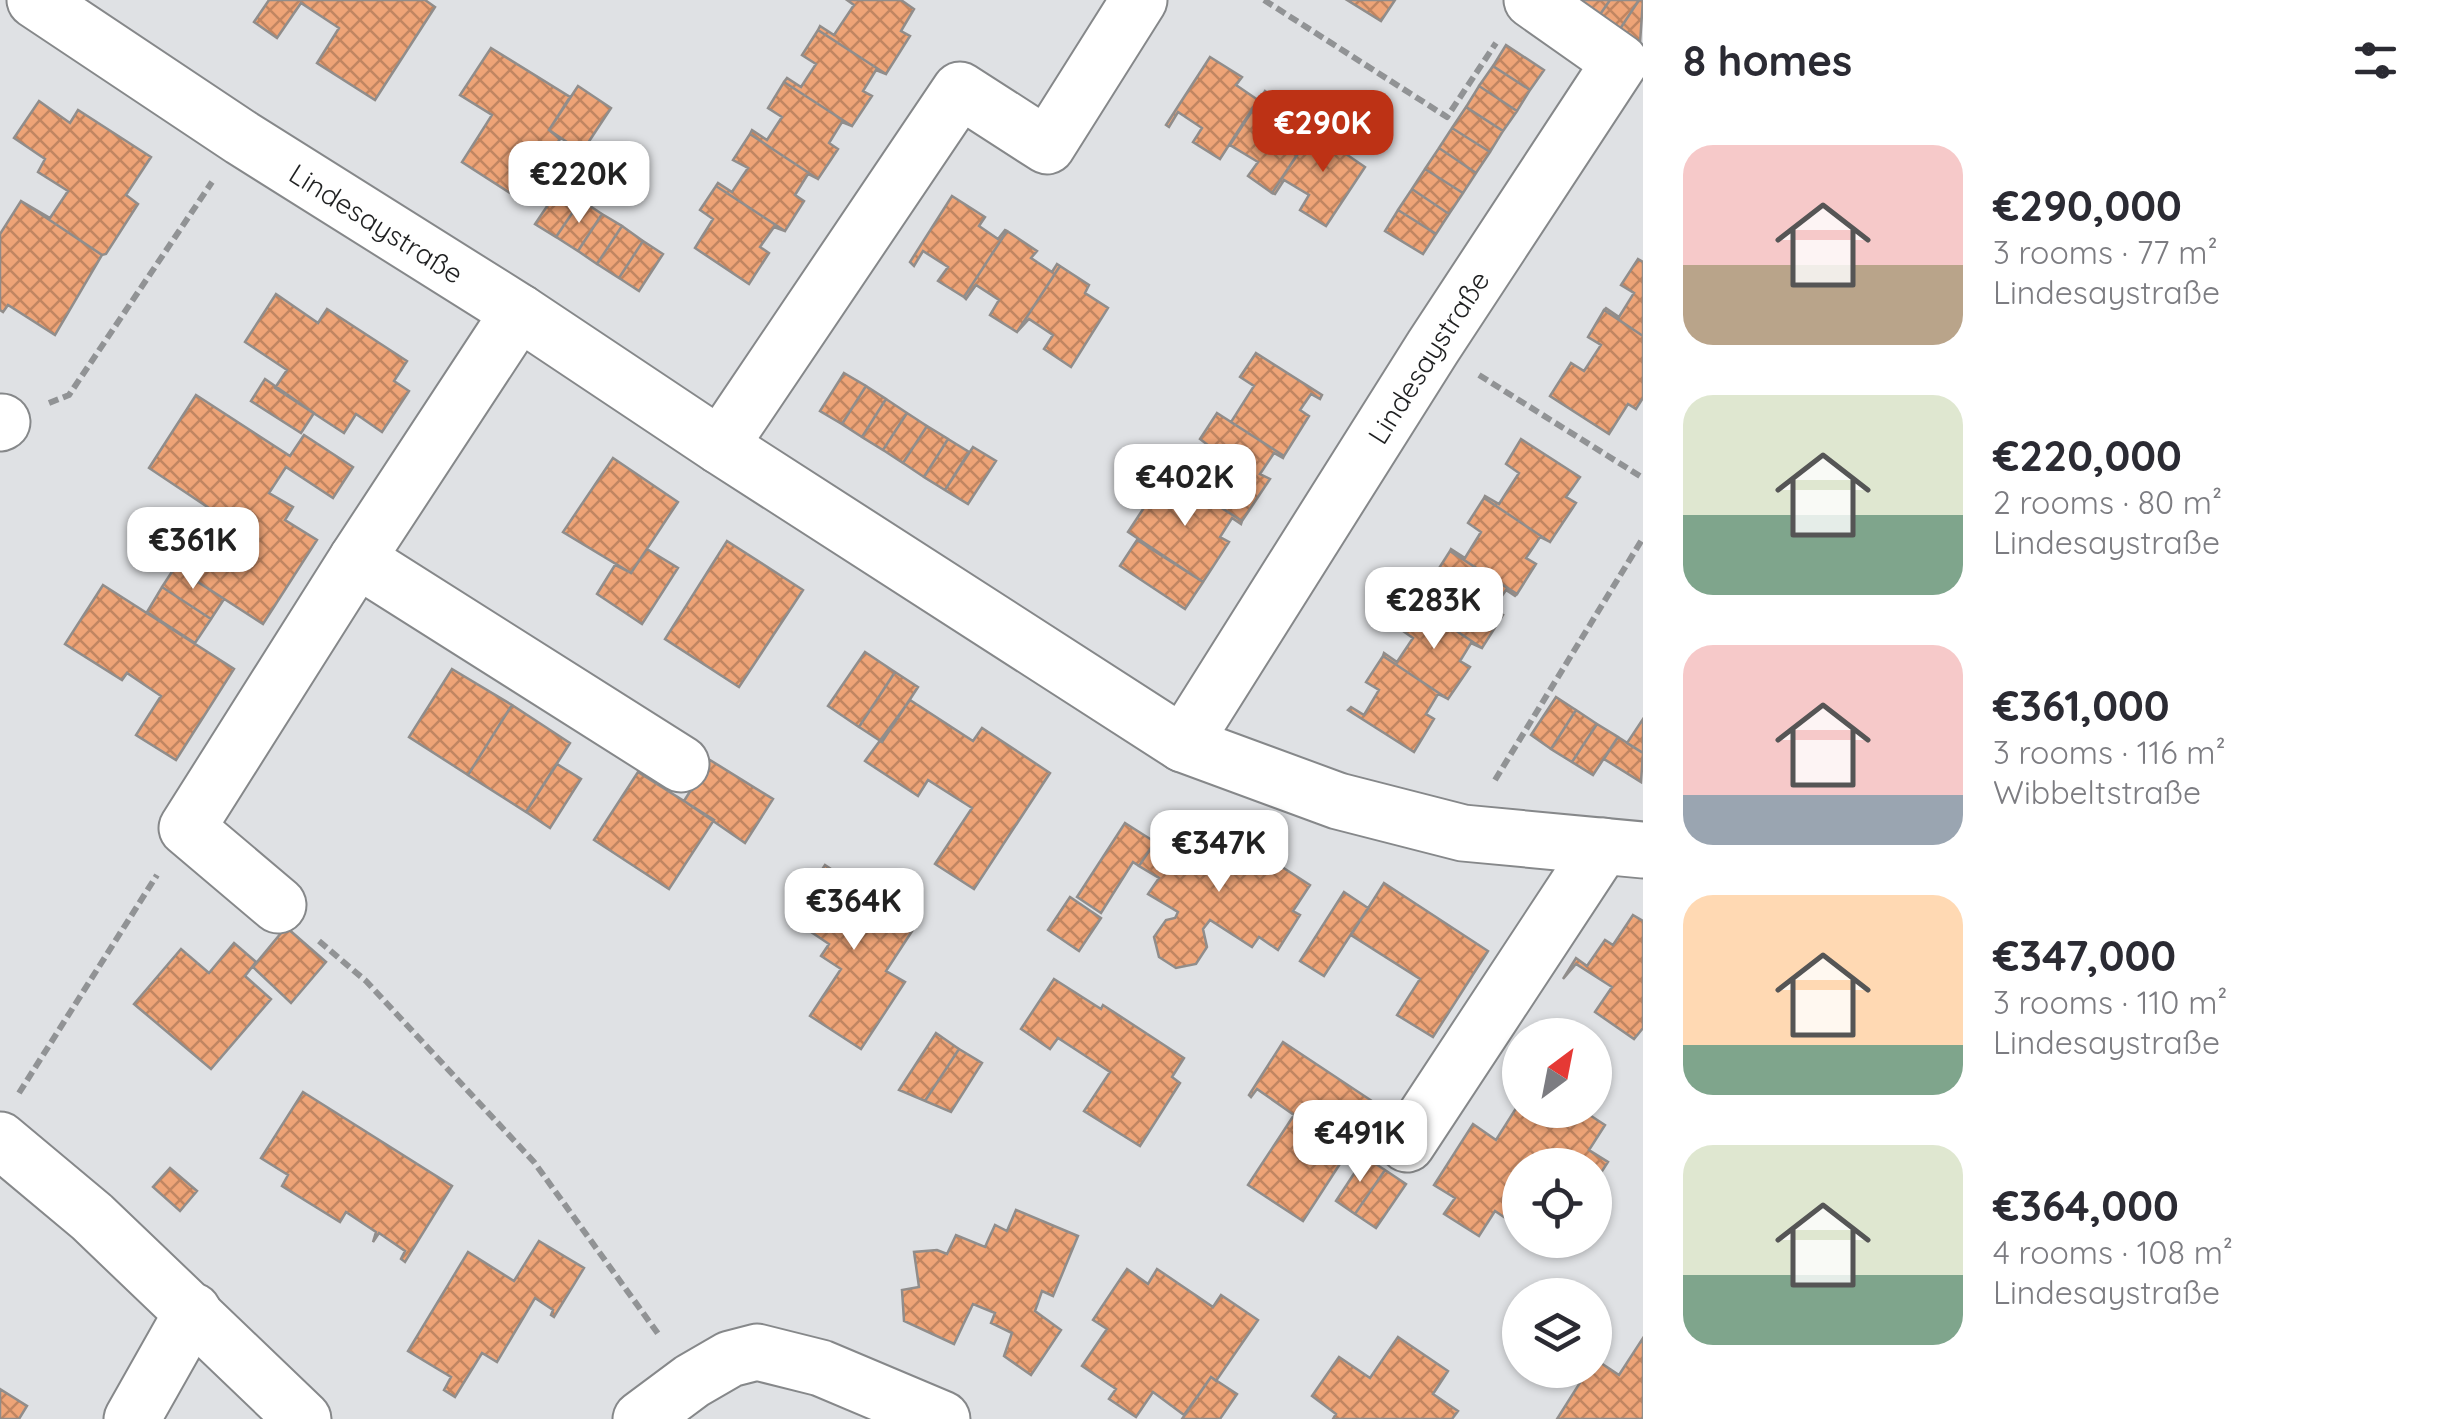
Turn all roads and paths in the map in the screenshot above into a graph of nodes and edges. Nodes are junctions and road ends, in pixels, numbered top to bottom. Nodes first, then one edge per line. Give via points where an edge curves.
1 (35, 0) edge
2 (1138, 0) edge
3 (1264, 0) edge
4 (1517, 17) edge
5 (242, 138) junction
6 (518, 312) junction
7 (1432, 347) junction
8 (1, 423) edge
9 (720, 446) junction
10 (1643, 478) edge
11 (1643, 538) edge
12 (356, 559) junction
13 (1182, 744) junction
14 (681, 764) dead end
15 (187, 828) junction
16 (1463, 833) junction
17 (1623, 848) edge
18 (278, 905) joint
19 (5, 1123) edge
20 (1407, 1144) dead end
21 (192, 1311) junction
22 (692, 1381) junction
23 (132, 1419) edge
24 (303, 1419) edge
25 (641, 1419) edge
26 (942, 1419) edge

1 - 5 street, Lindesaystraße
2 - 9 street via 1048,146 960,90
3 - 4 path via 1447,117
4 - 7 street, Lindesaystraße via 1620,62
5 - 6 street, Lindesaystraße
5 - 8 path via 69,394
6 - 9 street, Lindesaystraße
6 - 12 street
7 - 10 path
7 - 13 street, Lindesaystraße
9 - 13 street, Lindesaystraße
11 - 16 path
12 - 14 street
12 - 15 street
13 - 16 street, Lindesaystraße via 1338,801
15 - 18 street
15 - 19 path
16 - 17 street, Lindesaystraße
17 - 20 street
18 - 22 path via 366,981 534,1162
19 - 21 street via 92,1218
21 - 23 street
21 - 24 street
22 - 25 street
22 - 26 street via 757,1352 821,1368

